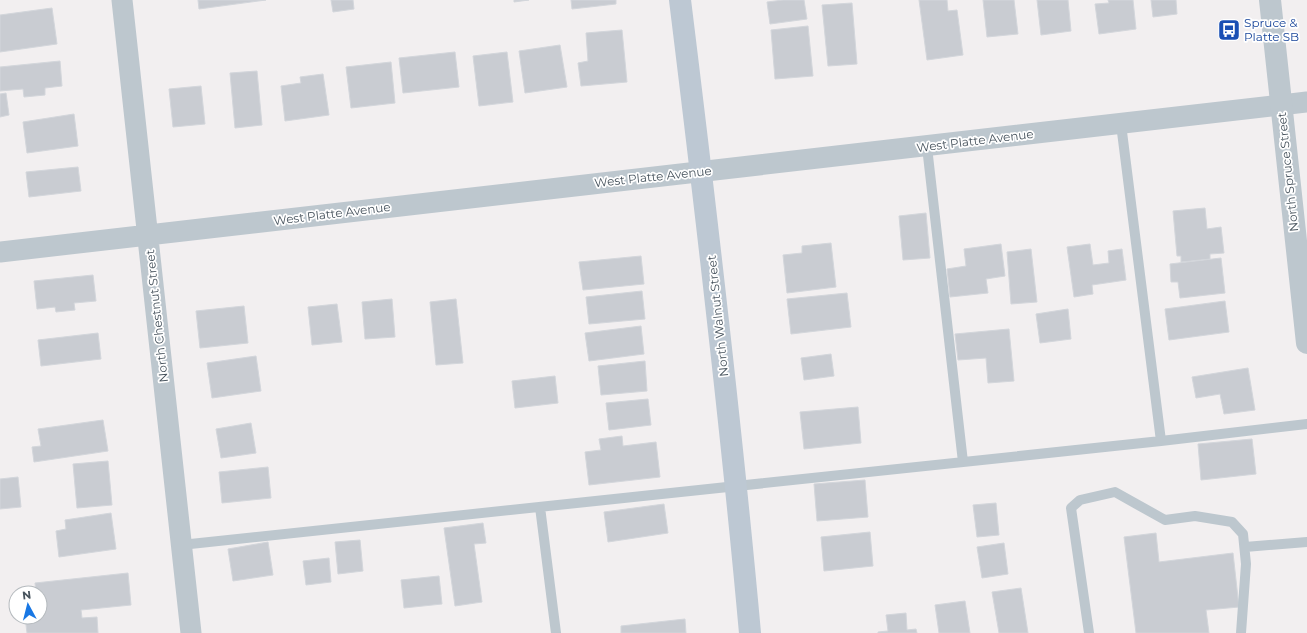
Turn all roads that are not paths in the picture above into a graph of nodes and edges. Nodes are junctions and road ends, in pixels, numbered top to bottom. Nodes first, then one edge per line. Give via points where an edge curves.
1 (122, 0) edge
2 (680, 0) edge
3 (1270, 0) edge
4 (1307, 102) edge
5 (1280, 105) junction
6 (1120, 124) junction
7 (927, 147) junction
8 (701, 171) junction
9 (148, 234) junction
10 (0, 252) edge
11 (1307, 343) edge
12 (1307, 424) edge
13 (1161, 441) junction
14 (963, 462) junction
15 (737, 486) junction
16 (540, 507) junction
17 (1307, 542) edge
18 (181, 545) junction
19 (1245, 547) junction
20 (192, 633) edge
21 (556, 633) edge
22 (750, 633) edge
23 (1089, 633) edge
24 (1241, 633) edge

1 - 9 street, North Chestnut Street
2 - 8 main road, North Walnut Street
3 - 5 street, North Spruce Street
4 - 5 street, West Platte Avenue
5 - 6 street, West Platte Avenue
5 - 11 street, North Spruce Street
6 - 7 street, West Platte Avenue
6 - 13 lane
7 - 8 street, West Platte Avenue
7 - 14 lane
8 - 9 street, West Platte Avenue
8 - 15 main road, North Walnut Street
9 - 10 street, West Platte Avenue
9 - 18 street, North Chestnut Street
12 - 13 lane
13 - 14 lane
14 - 15 lane
15 - 16 lane
15 - 22 main road, North Walnut Street
16 - 18 lane
16 - 21 lane
17 - 19 lane
18 - 20 street, North Chestnut Street
19 - 23 lane via 1243,534 1232,522 1195,516 1165,520 1115,492 1080,500 1071,508
19 - 24 lane

